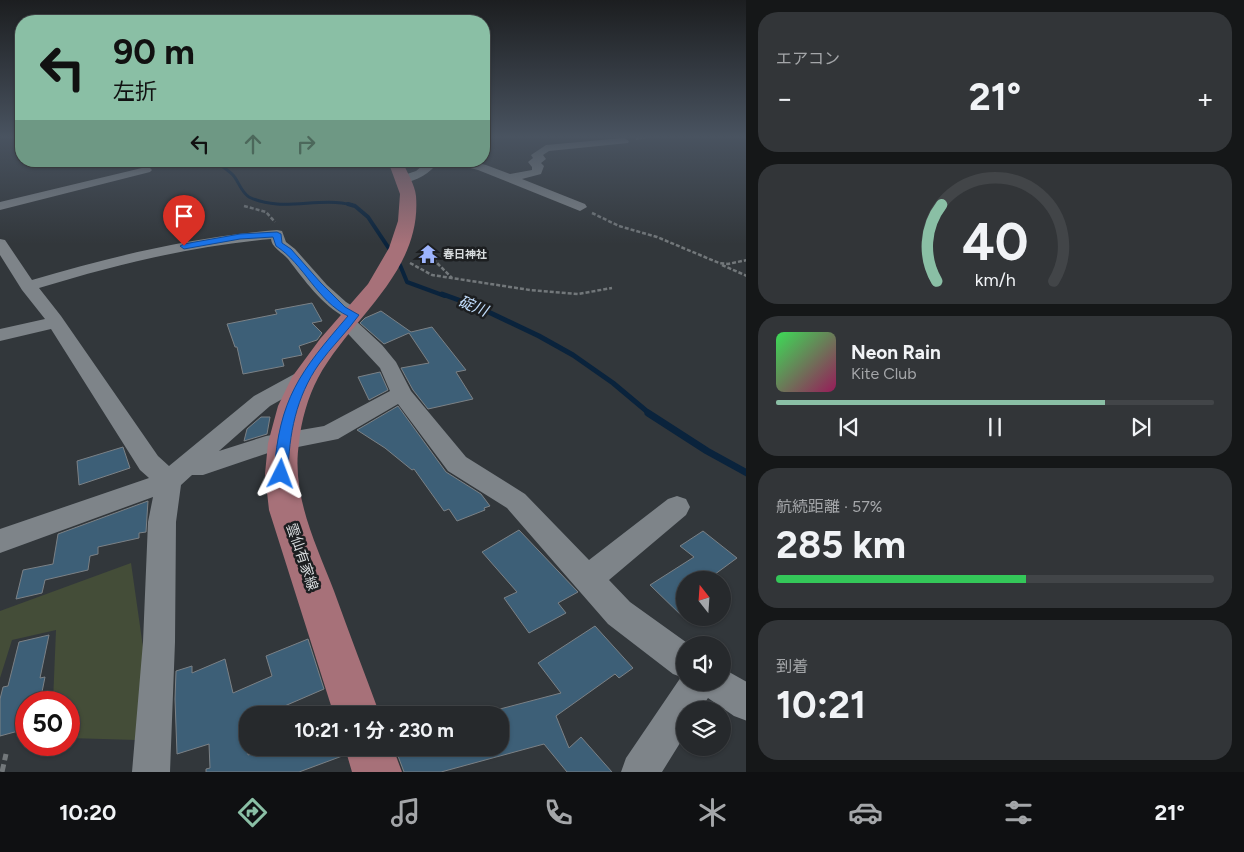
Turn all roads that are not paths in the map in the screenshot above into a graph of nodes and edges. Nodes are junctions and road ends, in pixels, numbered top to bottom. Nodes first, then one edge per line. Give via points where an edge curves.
1 (138, 172) edge
2 (399, 172) edge
3 (422, 172) edge
4 (495, 172) edge
5 (537, 172) edge
6 (510, 178) junction
7 (402, 180) junction
8 (0, 206) edge
9 (580, 207) road end
10 (0, 243) edge
11 (28, 286) junction
12 (351, 319) junction
13 (56, 322) junction
14 (0, 335) edge
15 (305, 377) junction
16 (402, 394) junction
17 (282, 443) junction
18 (177, 473) junction
19 (677, 507) dead end
20 (0, 541) edge
21 (589, 578) junction
22 (676, 655) edge
23 (692, 691) edge
24 (728, 691) edge
25 (746, 703) edge
26 (354, 706) edge
27 (372, 756) edge
28 (151, 772) edge
29 (377, 772) edge
30 (640, 772) edge

1 - 8 street
2 - 7 main road, 雲仙有家線
3 - 7 street
4 - 6 street
5 - 6 street
6 - 9 street
7 - 12 main road, 雲仙有家線 via 408,194 407,220 396,254 377,287
10 - 11 street
11 - 12 street via 170,249 277,234 279,244
11 - 13 street
12 - 15 main road, 雲仙有家線
12 - 16 street via 389,366
13 - 14 street
13 - 18 street via 149,463
15 - 17 main road, 雲仙有家線 via 292,406
15 - 18 street via 262,401
16 - 17 street via 330,433
16 - 21 street via 457,464 516,501
17 - 18 street
17 - 26 main road, 雲仙有家線 via 281,474 286,510
18 - 20 street
18 - 28 street via 162,522
19 - 21 street
21 - 22 street via 619,613
23 - 30 street
24 - 25 street
27 - 29 main road

